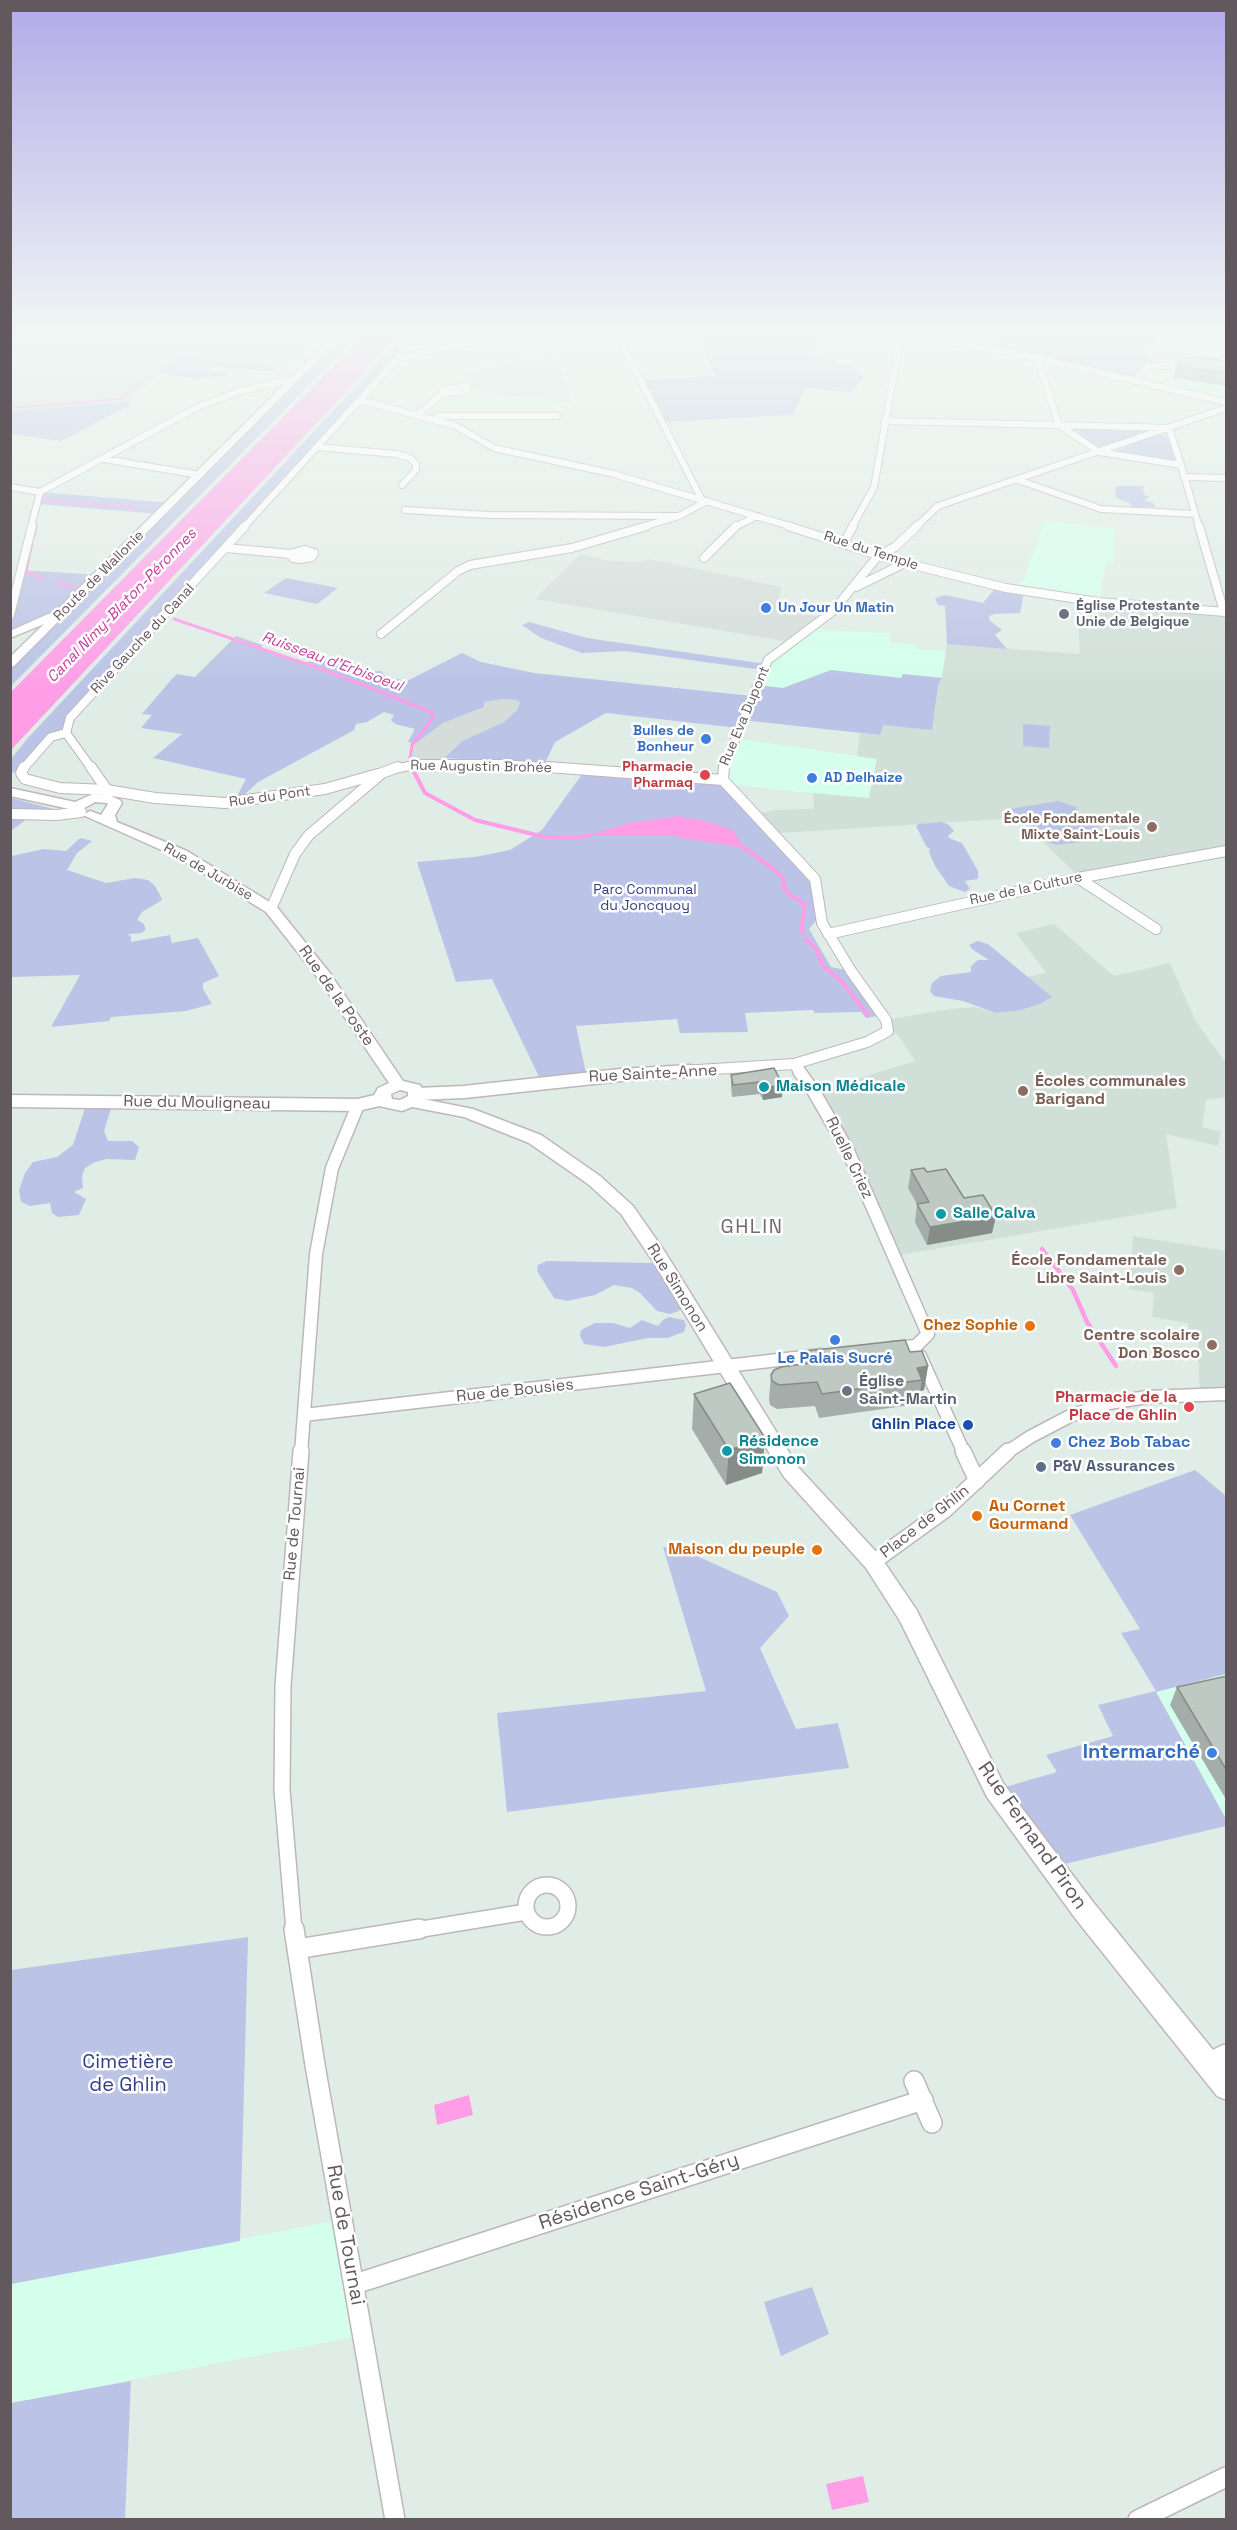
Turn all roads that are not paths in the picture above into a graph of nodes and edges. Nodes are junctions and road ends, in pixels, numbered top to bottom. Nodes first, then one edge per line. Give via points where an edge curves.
1 (117, 452) edge
2 (223, 452) edge
3 (313, 452) edge
4 (374, 452) edge
5 (514, 452) edge
6 (679, 452) edge
7 (879, 452) edge
8 (1099, 452) joint
9 (1177, 452) edge
10 (104, 459) junction
11 (1181, 465) junction
12 (200, 475) junction
13 (1185, 477) junction
14 (1227, 478) edge
15 (1018, 480) junction
16 (402, 485) dead end
17 (10, 487) edge
18 (40, 492) junction
19 (705, 501) junction
20 (405, 510) dead end
21 (1195, 514) junction
22 (680, 516) junction
23 (757, 516) junction
24 (844, 543) junction
25 (226, 548) junction
26 (290, 554) dead end
27 (878, 556) junction
28 (704, 558) dead end
29 (906, 563) junction
30 (850, 591) junction
31 (65, 610) junction
32 (1225, 612) edge
33 (10, 615) edge
34 (381, 634) dead end
35 (10, 635) edge
36 (10, 664) edge
37 (66, 733) junction
38 (382, 773) junction
39 (723, 780) junction
40 (10, 792) edge
41 (155, 798) junction
42 (43, 799) junction
43 (107, 804) junction
44 (83, 811) junction
45 (10, 814) edge
46 (1227, 851) edge
47 (1078, 878) junction
48 (271, 909) junction
49 (1156, 929) dead end
50 (828, 934) junction
51 (794, 1064) junction
52 (398, 1085) junction
53 (414, 1098) junction
54 (383, 1099) junction
55 (10, 1101) edge
56 (358, 1105) junction
57 (916, 1346) junction
58 (877, 1349) edge
59 (835, 1353) edge
60 (726, 1367) junction
61 (1227, 1394) edge
62 (304, 1415) junction
63 (977, 1481) junction
64 (873, 1563) junction
65 (526, 1912) dead end
66 (297, 1949) junction
67 (1217, 2058) edge
68 (914, 2081) dead end
69 (1227, 2087) edge
70 (922, 2100) junction
71 (932, 2123) dead end
72 (355, 2284) junction
73 (1227, 2477) edge
74 (395, 2520) edge
75 (1138, 2520) edge

1 - 10 street
2 - 12 street, Route de Wallonie
3 - 25 street, Rive Gauche du Canal
4 - 16 street via 410,458 416,464 416,470
5 - 19 street, Rue du Temple via 600,470
6 - 19 street
7 - 24 street via 874,487
8 - 11 street
8 - 15 street, Rue Eva Dupont
9 - 11 street
10 - 12 street
10 - 18 street
11 - 13 street
12 - 31 street, Route de Wallonie
13 - 14 street
13 - 21 street
15 - 21 street via 1101,509
15 - 27 street, Rue Eva Dupont via 938,506 895,547
17 - 18 street
18 - 33 street
19 - 22 street via 701,507
19 - 23 street, Rue du Temple
20 - 22 street via 489,515
21 - 32 street
22 - 34 street via 572,548 470,565
23 - 24 street, Rue du Temple
23 - 28 street via 737,525
24 - 27 street, Rue du Temple
25 - 26 street
25 - 37 street, Rive Gauche du Canal via 70,718
27 - 29 street, Rue du Temple
27 - 30 street, Rue Eva Dupont
29 - 30 street
29 - 32 street, Rue du Temple via 1045,596
30 - 39 street, Rue Eva Dupont via 833,611 768,660 732,745
31 - 35 street
31 - 36 street, Route de Wallonie
37 - 43 street
37 - 43 street via 51,737 22,770 22,777
38 - 39 street, Rue Augustin Brohée via 419,764 502,764
38 - 41 street, Rue du Pont via 325,789 237,803
38 - 48 street, Rue Augustin Brohée via 309,835 295,854
39 - 50 street via 815,879 820,916
40 - 42 street
41 - 43 street
41 - 43 street
42 - 43 street
42 - 44 street, Rue de Jurbise
43 - 44 street, Rue de Jurbise
43 - 44 street via 81,803
43 - 48 street, Rue de Jurbise
44 - 45 street
46 - 47 street, Rue de la Culture
47 - 49 street
47 - 50 street, Rue de la Culture
48 - 52 street, Rue de la Poste via 324,975
50 - 51 street, Rue Sainte-Anne via 886,1020 888,1031
51 - 53 street, Rue Sainte-Anne via 621,1075
51 - 57 street, Ruelle Criez via 845,1144 928,1334
52 - 53 street via 410,1086
52 - 54 street via 384,1091
53 - 54 street via 396,1106
53 - 60 street, Rue Simonon via 535,1139 594,1180 627,1210
54 - 56 street, Rue du Mouligneau
55 - 56 street, Rue du Mouligneau
56 - 62 street, Rue de Tournai via 332,1168 320,1223
57 - 58 street
57 - 63 street, Place de Ghlin
59 - 60 street, Rue de Bousies
60 - 62 street, Rue de Bousies
60 - 64 street, Rue Simonon via 791,1472
61 - 63 street, Place de Ghlin via 1147,1397 1080,1413 1030,1437 1000,1457
62 - 66 street, Rue de Tournai via 282,1706 282,1790
63 - 64 street, Place de Ghlin
64 - 67 street, Rue Fernand Piron via 909,1615 995,1790 1084,1910
65 - 66 street
66 - 72 street, Rue de Tournai
67 - 69 street, Rue Fernand Piron
68 - 70 street
70 - 71 street
70 - 72 street, Résidence Saint-Géry
72 - 74 street, Rue de Tournai
73 - 75 street

